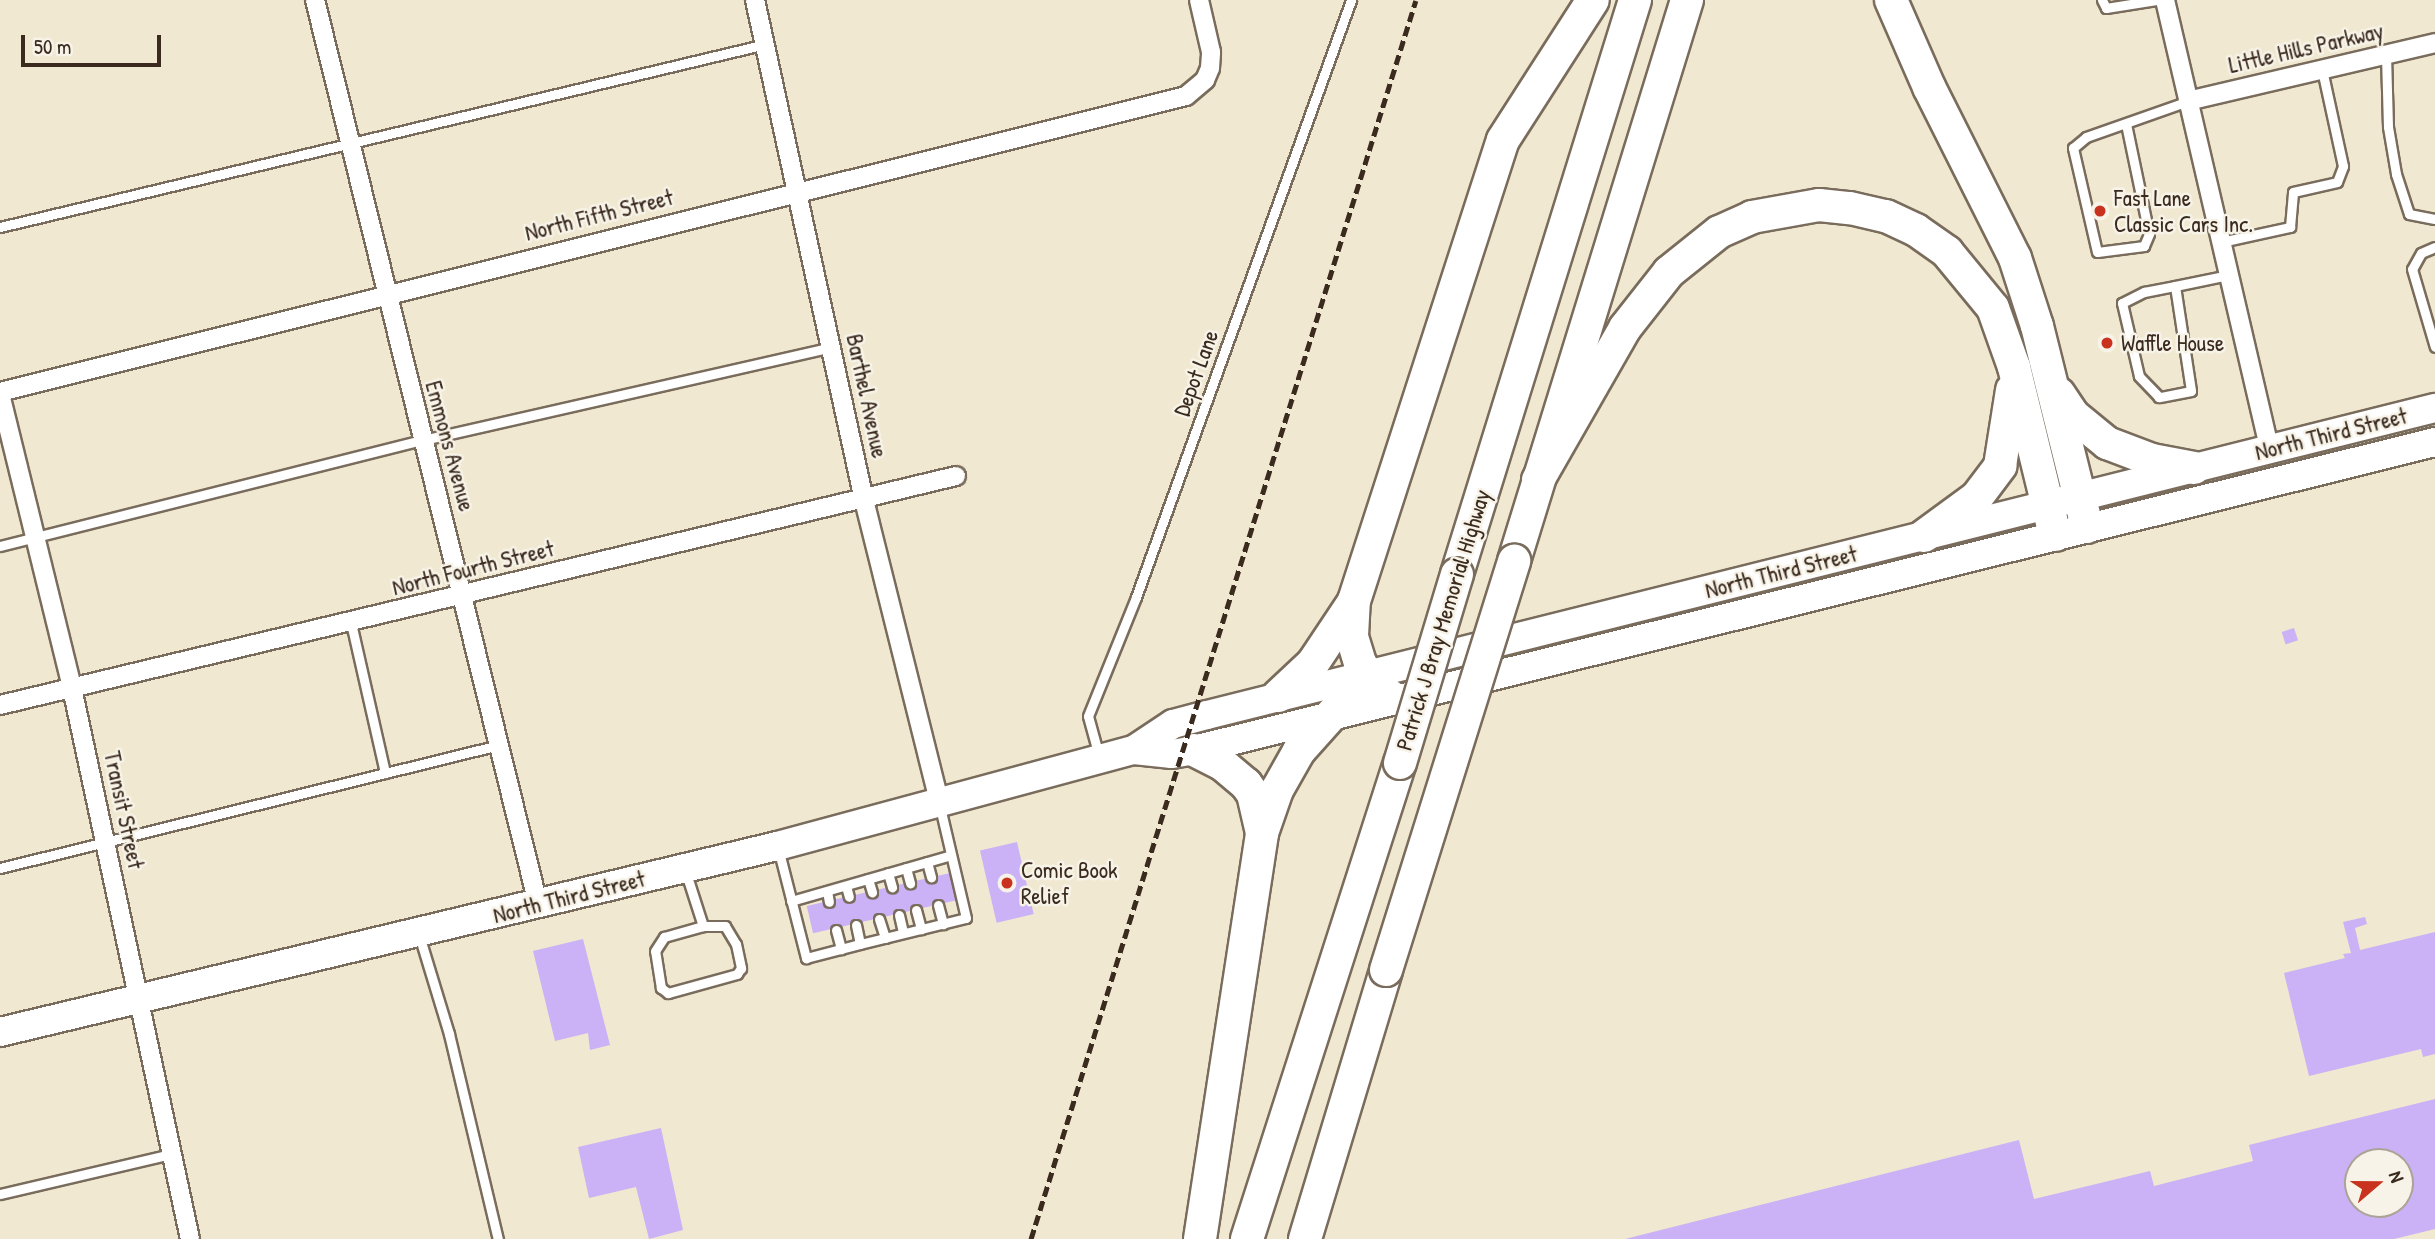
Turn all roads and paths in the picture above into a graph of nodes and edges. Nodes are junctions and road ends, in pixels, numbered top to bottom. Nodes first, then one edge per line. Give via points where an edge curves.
1 (314, 0) edge
2 (755, 0) edge
3 (1199, 0) edge
4 (1351, 0) edge
5 (1593, 0) edge
6 (1635, 0) edge
7 (1687, 0) edge
8 (1891, 0) edge
9 (2102, 0) edge
10 (2157, 0) edge
11 (2165, 0) edge
12 (2435, 43) edge
13 (766, 44) junction
14 (2386, 55) junction
15 (2322, 70) junction
16 (2188, 101) junction
17 (2126, 124) junction
18 (350, 145) junction
19 (799, 191) junction
20 (2435, 219) edge
21 (0, 227) edge
22 (2221, 242) junction
23 (2435, 247) edge
24 (2228, 275) junction
25 (2175, 286) junction
26 (386, 293) junction
27 (832, 347) junction
28 (2435, 347) edge
29 (2014, 368) junction
30 (2053, 388) junction
31 (0, 393) edge
32 (2435, 408) edge
33 (423, 440) junction
34 (2435, 442) edge
35 (2270, 450) junction
36 (2194, 468) junction
37 (956, 476) dead end
38 (1538, 480) junction
39 (864, 500) junction
40 (2048, 505) junction
41 (2083, 512) junction
42 (2055, 535) junction
43 (1924, 536) junction
44 (38, 537) junction
45 (0, 546) edge
46 (464, 595) junction
47 (1354, 601) junction
48 (351, 623) junction
49 (1367, 676) junction
50 (72, 688) junction
51 (1278, 696) junction
52 (1394, 699) junction
53 (0, 705) edge
54 (1330, 715) junction
55 (499, 745) junction
56 (1134, 750) junction
57 (1194, 750) junction
58 (1099, 758) junction
59 (386, 773) junction
60 (939, 801) junction
61 (1262, 832) junction
62 (106, 843) junction
63 (777, 846) junction
64 (951, 855) junction
65 (927, 862) junction
66 (0, 868) edge
67 (906, 868) junction
68 (685, 869) junction
69 (888, 873) junction
70 (931, 877) dead end
71 (868, 879) junction
72 (910, 883) dead end
73 (846, 886) junction
74 (892, 887) dead end
75 (827, 891) junction
76 (872, 892) dead end
77 (849, 897) dead end
78 (792, 901) junction
79 (829, 902) dead end
80 (538, 904) junction
81 (938, 905) dead end
82 (916, 910) dead end
83 (899, 915) dead end
84 (879, 919) dead end
85 (943, 924) junction
86 (856, 925) dead end
87 (704, 926) junction
88 (921, 929) junction
89 (836, 930) dead end
90 (419, 933) junction
91 (903, 933) junction
92 (885, 938) junction
93 (860, 944) junction
94 (841, 949) junction
95 (138, 1001) junction
96 (0, 1031) edge
97 (171, 1154) junction
98 (0, 1194) edge
99 (190, 1239) edge
100 (498, 1239) edge
101 (1200, 1239) edge
102 (1247, 1239) edge
103 (1305, 1239) edge

1 - 18 street, Emmons Avenue
2 - 13 street, Barthel Avenue
3 - 19 street, North Fifth Street via 1211,52 1205,80 1186,96
4 - 58 lane, Depot Lane via 1136,597 1088,716
5 - 47 highway via 1503,141
6 - 102 highway, Patrick J Bray Memorial Highway, bridge via 1400,763
7 - 38 highway
8 - 30 highway via 2015,258
9 - 10 lane via 2106,8
11 - 16 street
12 - 14 street, Little Hills Parkway
13 - 18 lane
13 - 19 street, Barthel Avenue
14 - 15 street, Little Hills Parkway
14 - 20 lane via 2388,127 2396,174 2409,214
15 - 16 street, Little Hills Parkway
15 - 22 lane via 2343,166 2336,182 2293,192 2290,227
16 - 17 lane
16 - 22 street
17 - 17 lane via 2086,137 2073,148 2097,252 2144,246 2149,233
18 - 21 lane
18 - 26 street, Emmons Avenue
19 - 26 street, North Fifth Street
19 - 27 street, Barthel Avenue
22 - 24 street
23 - 28 lane via 2421,253 2412,268
24 - 25 lane
24 - 35 street
25 - 25 lane via 2144,292 2122,303 2139,376 2159,397 2190,391
26 - 31 street, North Fifth Street
26 - 33 street, Emmons Avenue
27 - 33 lane
27 - 39 street, Barthel Avenue
29 - 38 highway via 1993,307 1974,280 1947,252 1916,230 1886,216 1850,208 1783,209 1720,233 1670,272 1625,328
29 - 40 highway
29 - 43 highway via 2000,466 1977,497
30 - 36 highway via 2074,416 2107,443 2152,460
30 - 41 highway
31 - 44 street, Transit Street
32 - 35 main road, North Third Street
33 - 44 lane
33 - 46 street, Emmons Avenue
34 - 41 main road, North Third Street
35 - 36 main road, North Third Street
36 - 41 main road, North Third Street
37 - 39 street, North Fourth Street
38 - 103 highway, bridge
39 - 46 street, North Fourth Street
39 - 60 street, Barthel Avenue
40 - 41 main road, North Third Street
40 - 42 highway
40 - 43 main road, North Third Street
41 - 42 main road, North Third Street
42 - 52 main road, North Third Street
43 - 49 main road, North Third Street
44 - 45 lane
44 - 50 street, Transit Street
46 - 48 street, North Fourth Street
46 - 55 street, Emmons Avenue
47 - 49 highway via 1352,636
47 - 51 highway via 1313,663
48 - 50 street, North Fourth Street
48 - 59 lane
49 - 51 main road, North Third Street
49 - 52 highway
49 - 54 highway
50 - 53 street, North Fourth Street
50 - 62 street, Transit Street
51 - 56 main road, North Third Street via 1172,724
52 - 54 main road, North Third Street
54 - 57 main road, North Third Street
54 - 61 highway via 1289,769
55 - 59 lane
55 - 80 street, Emmons Avenue
56 - 57 main road, North Third Street via 1172,754
56 - 58 main road, North Third Street
57 - 61 highway via 1222,764 1246,784
58 - 60 main road, North Third Street
59 - 62 lane
60 - 63 main road, North Third Street
60 - 64 lane
61 - 101 highway
62 - 66 lane
62 - 95 street, Transit Street
63 - 68 main road, North Third Street
63 - 78 lane
64 - 65 lane
64 - 85 lane via 965,918
65 - 67 lane
65 - 70 lane
67 - 69 lane
67 - 72 lane
68 - 80 main road, North Third Street
68 - 87 lane
69 - 71 lane
69 - 74 lane
71 - 73 lane
71 - 76 lane
73 - 75 lane
73 - 77 lane
75 - 78 lane
75 - 79 lane
78 - 94 lane via 806,958
80 - 90 main road, North Third Street
81 - 85 lane
82 - 88 lane
83 - 91 lane
84 - 92 lane
85 - 88 lane
86 - 93 lane
87 - 87 lane via 725,926 736,944 741,968 737,974 668,993 661,988 655,951 664,937
88 - 91 lane
89 - 94 lane
90 - 95 main road, North Third Street
90 - 100 lane via 449,1034
91 - 92 lane
92 - 93 lane
93 - 94 lane
95 - 96 main road, North Third Street
95 - 97 street, Transit Street
97 - 98 lane
97 - 99 street, Transit Street

